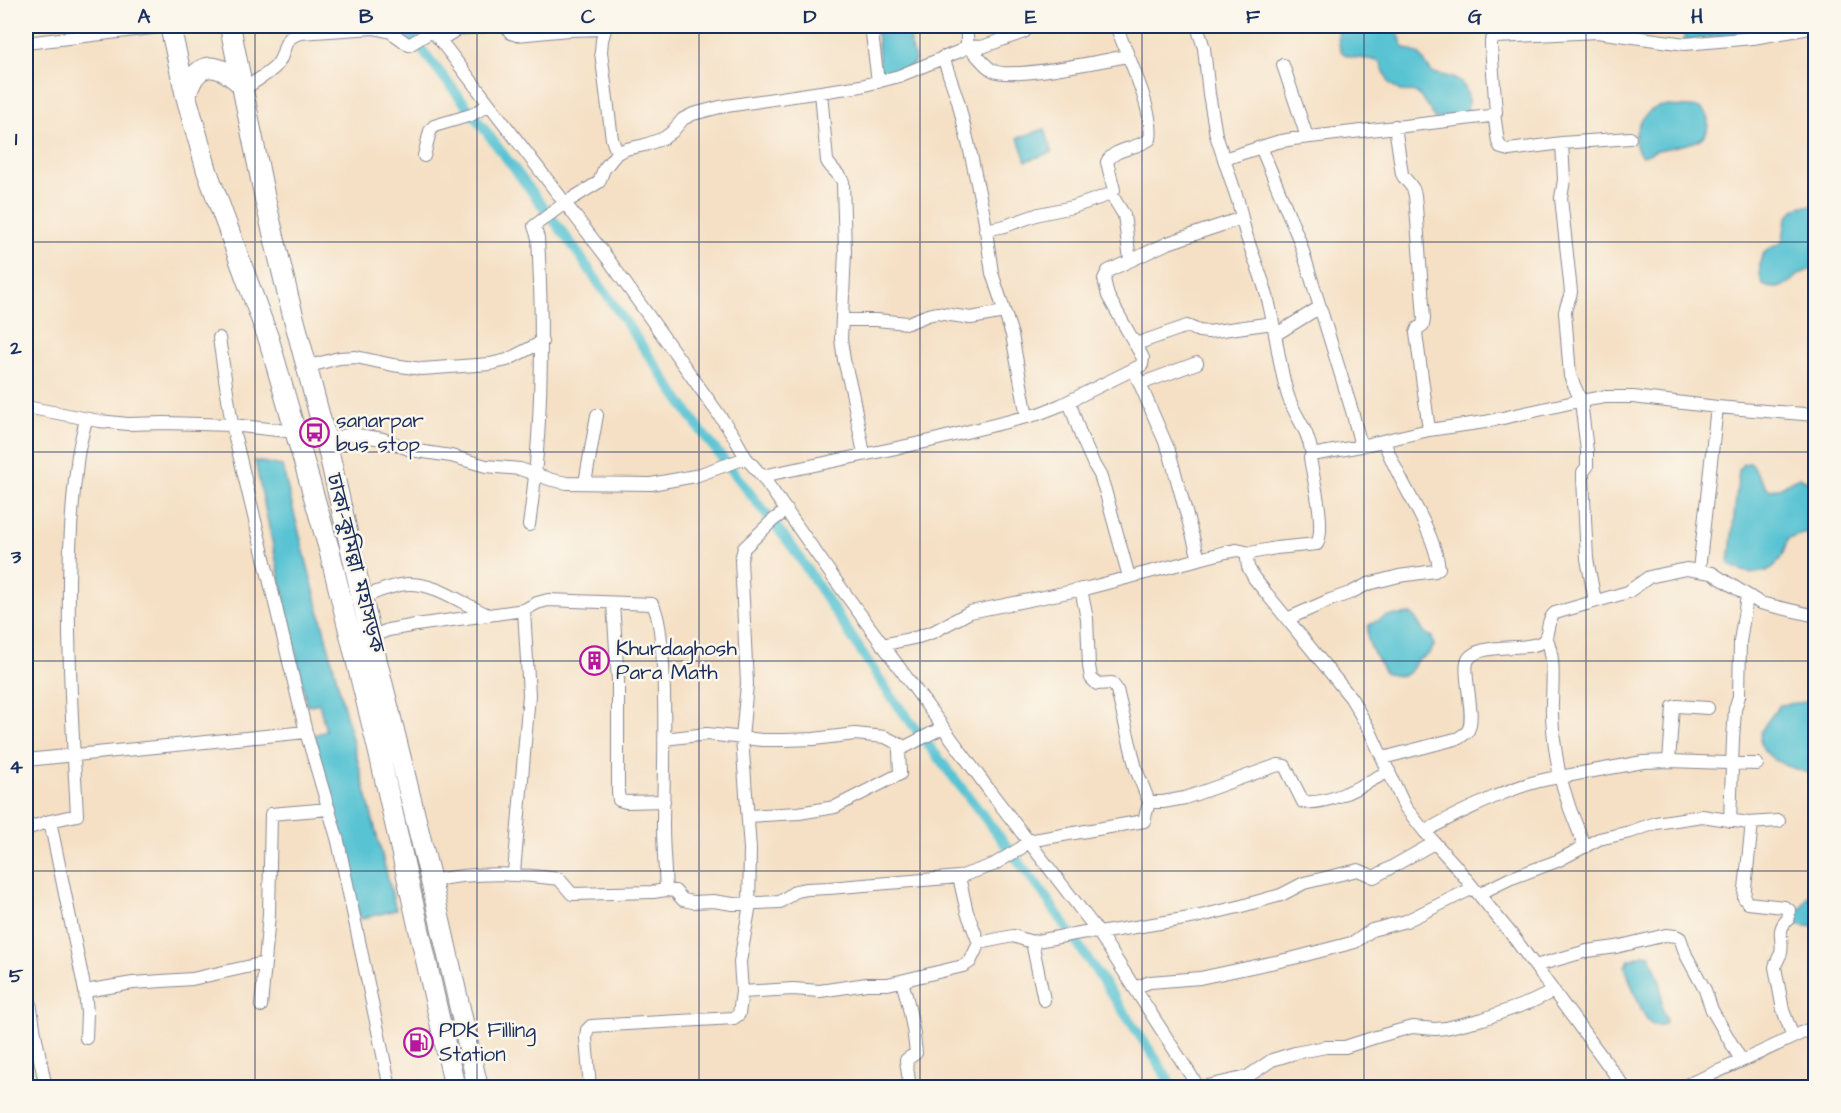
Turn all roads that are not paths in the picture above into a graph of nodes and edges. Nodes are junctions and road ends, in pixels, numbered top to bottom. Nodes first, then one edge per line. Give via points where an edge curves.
1 (169, 26) edge
2 (230, 26) edge
3 (488, 26) edge
4 (506, 26) edge
5 (871, 26) edge
6 (967, 26) edge
7 (1029, 26) edge
8 (1116, 26) edge
9 (1197, 26) edge
10 (1645, 26) edge
11 (606, 27) edge
12 (1815, 27) edge
13 (568, 28) edge
14 (430, 34) edge
15 (1647, 40) junction
16 (26, 43) edge
17 (967, 46) junction
18 (1128, 56) junction
19 (944, 57) junction
20 (1283, 65) dead end
21 (878, 82) junction
22 (242, 86) junction
23 (821, 92) junction
24 (186, 96) junction
25 (480, 110) junction
26 (1494, 113) junction
27 (1395, 126) junction
28 (1307, 137) junction
29 (1630, 138) dead end
30 (1562, 143) junction
31 (1261, 147) junction
32 (617, 153) junction
33 (424, 156) dead end
34 (1224, 159) junction
35 (1112, 194) junction
36 (561, 206) junction
37 (1242, 218) junction
38 (986, 230) junction
39 (1130, 260) junction
40 (1320, 307) junction
41 (1004, 312) junction
42 (842, 320) junction
43 (1274, 329) junction
44 (219, 338) dead end
45 (542, 342) junction
46 (1136, 344) junction
47 (1197, 363) dead end
48 (306, 367) junction
49 (1134, 370) junction
50 (1140, 384) junction
51 (1070, 400) junction
52 (1581, 400) junction
53 (26, 407) edge
54 (1717, 407) junction
55 (597, 415) dead end
56 (1815, 415) edge
57 (1027, 417) junction
58 (86, 419) junction
59 (232, 425) junction
60 (1429, 430) junction
61 (296, 432) junction
62 (326, 440) junction
63 (1384, 441) junction
64 (1361, 446) junction
65 (864, 454) junction
66 (1312, 455) junction
67 (746, 458) junction
68 (536, 474) junction
69 (762, 476) junction
70 (585, 483) junction
71 (787, 510) junction
72 (529, 525) dead end
73 (1250, 553) junction
74 (1199, 559) junction
75 (1699, 570) junction
76 (1129, 577) junction
77 (1081, 589) junction
78 (1747, 596) junction
79 (363, 597) junction
80 (1595, 601) junction
81 (613, 603) junction
82 (525, 610) junction
83 (486, 614) junction
84 (1815, 616) edge
85 (1287, 619) junction
86 (371, 637) junction
87 (1546, 637) junction
88 (882, 645) junction
89 (1708, 708) dead end
90 (939, 728) junction
91 (306, 732) junction
92 (742, 738) junction
93 (664, 739) junction
94 (905, 747) junction
95 (74, 755) junction
96 (1383, 758) junction
97 (26, 759) edge
98 (1669, 761) junction
99 (1733, 763) junction
100 (1757, 764) dead end
101 (1389, 771) junction
102 (1560, 777) junction
103 (664, 801) junction
104 (1149, 802) junction
105 (329, 809) junction
106 (748, 816) junction
107 (50, 821) junction
108 (1730, 821) junction
109 (1779, 821) dead end
110 (1752, 823) junction
111 (26, 829) edge
112 (1425, 832) junction
113 (1434, 843) junction
114 (1025, 844) junction
115 (1586, 847) junction
116 (514, 873) junction
117 (959, 877) junction
118 (431, 881) junction
119 (666, 890) junction
120 (1476, 892) junction
121 (749, 903) junction
122 (1099, 933) junction
123 (1032, 942) junction
124 (979, 943) junction
125 (265, 963) junction
126 (1535, 966) junction
127 (902, 981) junction
128 (1134, 988) junction
129 (85, 991) junction
130 (1554, 991) junction
131 (742, 992) junction
132 (26, 994) edge
133 (1044, 1000) dead end
134 (261, 1006) dead end
135 (1815, 1026) edge
136 (30, 1035) edge
137 (1793, 1037) junction
138 (86, 1038) dead end
139 (1741, 1060) junction
140 (46, 1088) edge
141 (390, 1088) edge
142 (455, 1088) edge
143 (478, 1088) edge
144 (590, 1088) edge
145 (910, 1088) edge
146 (1199, 1088) edge
147 (1625, 1088) edge
148 (1679, 1088) edge

1 - 16 street
1 - 24 highway, ঢাকা–কুমিল্লা মহাসড়ক
2 - 22 highway, ঢাকা–কুমিল্লা মহাসড়ক
3 - 14 street
4 - 13 street via 518,35
5 - 21 street
6 - 17 street
7 - 17 street via 1024,32 982,47
8 - 18 street
9 - 34 street
10 - 15 street
11 - 13 street
11 - 32 street via 601,46 602,66
12 - 15 street via 1716,42
14 - 22 street via 409,45 391,32 374,28 300,33 286,42 274,68
14 - 25 street
15 - 26 street via 1597,32 1496,38 1491,41
17 - 18 street via 991,70 1000,73
17 - 19 street
18 - 35 street via 1152,130 1145,143 1110,156 1107,162
19 - 21 street
19 - 38 street via 958,100
20 - 28 street
21 - 23 street
22 - 24 highway via 224,70 209,67 194,76
22 - 48 highway, ঢাকা–কুমিল্লা মহাসড়ক
23 - 32 street via 699,113 683,119 664,138
23 - 42 street via 827,161 843,182
24 - 61 highway, ঢাকা–কুমিল্লা মহাসড়ক via 207,171 270,340
25 - 33 street via 434,126
25 - 36 street
26 - 27 street
26 - 30 street via 1501,148
27 - 28 street
27 - 60 street via 1402,174 1414,191 1416,206 1424,319 1416,333
28 - 31 street
29 - 30 street
30 - 52 street via 1561,198 1571,292 1565,312 1568,358 1570,376
31 - 34 street
31 - 40 street via 1300,242
32 - 36 street via 599,182
34 - 37 street
35 - 38 street
35 - 39 street via 1124,215
36 - 45 street via 534,226 538,238
36 - 67 street via 608,259
37 - 39 street
37 - 43 street via 1268,296
38 - 41 street via 992,273
39 - 46 street via 1108,271 1104,279 1108,296
40 - 43 street
40 - 64 street
41 - 42 street via 971,318 937,313 908,323
41 - 57 street
42 - 65 street via 844,360
43 - 46 street via 1208,332 1187,326
43 - 66 street via 1288,396 1306,430
44 - 59 street
45 - 48 street via 490,364 422,369 339,357
45 - 68 street
46 - 49 street via 1143,358 1142,365
47 - 50 street
48 - 62 highway, ঢাকা–কুমিল্লা মহাসড়ক
49 - 50 street
49 - 51 street
50 - 74 street via 1169,452
51 - 57 street
51 - 76 street via 1102,482
52 - 54 street via 1633,397
52 - 60 street
52 - 80 street via 1588,461 1582,478 1587,559
53 - 58 street
54 - 56 street
54 - 75 street
55 - 70 street
57 - 65 street
58 - 59 street via 128,424
58 - 95 street via 77,462 69,561
59 - 61 street
59 - 91 street
60 - 63 street
61 - 142 highway, ঢাকা–কুমিল্লা মহাসড়ক via 380,757
62 - 68 street via 351,434 384,439 411,450
62 - 79 highway, ঢাকা–কুমিল্লা মহাসড়ক
63 - 64 street
63 - 85 street via 1430,537 1439,568 1368,584
64 - 66 street
65 - 69 street
66 - 73 street via 1317,544
67 - 69 street
67 - 70 street via 695,476 660,482
68 - 70 street via 552,480
68 - 72 street
69 - 71 street
71 - 88 street
71 - 92 street via 753,538 744,548 741,560 747,684
73 - 74 street via 1237,550
73 - 85 street via 1248,567 1254,578
74 - 76 street
75 - 78 street via 1712,573
75 - 80 street via 1655,575 1628,592
76 - 77 street
77 - 88 street via 970,612 933,632
77 - 104 street via 1091,678 1097,684 1112,683 1117,690 1136,769
78 - 84 street via 1760,603
78 - 99 street via 1740,642
79 - 83 street via 407,584 426,586
79 - 86 highway, ঢাকা–কুমিল্লা মহাসড়ক
80 - 87 street via 1555,614 1550,618
81 - 82 street via 548,600
81 - 93 street via 652,603 656,608
81 - 103 street via 620,800
82 - 83 street
82 - 116 street via 529,695
83 - 86 street via 388,630
85 - 96 street via 1351,698
86 - 118 highway, ঢাকা–কুমিল্লা মহাসড়ক
87 - 96 street via 1532,645 1489,649 1471,656 1467,663 1467,733
87 - 102 street via 1552,661 1553,733
88 - 90 street
89 - 98 street via 1673,707
90 - 94 street
90 - 114 street
91 - 95 street
91 - 105 street
92 - 93 street via 707,734
92 - 94 street via 804,739 855,734 885,737
92 - 106 street
93 - 103 street
94 - 106 street via 899,750 900,774 845,803 827,809
95 - 97 street
95 - 107 street via 77,815
96 - 101 street
98 - 99 street
98 - 102 street via 1624,764
99 - 100 street
99 - 108 street
101 - 104 street via 1342,794 1310,803 1303,802 1285,766 1278,765 1185,798
101 - 112 street via 1405,807
102 - 112 street via 1509,790
102 - 115 street
103 - 119 street
104 - 114 street via 1144,821
105 - 125 street via 271,814
105 - 141 street
106 - 121 street
107 - 111 street
107 - 129 street
108 - 110 street
108 - 115 street via 1702,816 1672,819 1599,839
109 - 110 street
110 - 137 street via 1744,898 1748,903 1789,910 1780,933 1780,955 1775,967
112 - 113 street
113 - 120 street
113 - 122 street via 1374,877 1358,870 1304,883 1281,895 1238,907
114 - 117 street via 993,865
114 - 122 street
115 - 120 street
116 - 118 street
116 - 119 street via 559,879 572,894
117 - 121 street via 807,889 780,902
117 - 124 street
118 - 143 highway, ঢাকা–কুমিল্লা মহাসড়ক
119 - 121 street via 693,902
120 - 126 street
120 - 128 street via 1406,921 1372,930 1355,942 1200,978 1150,982
121 - 131 street via 740,962
122 - 123 street
122 - 128 street
123 - 124 street via 1013,936
123 - 133 street
124 - 127 street via 970,962 963,966
125 - 129 street via 192,979
125 - 134 street
126 - 130 street
126 - 139 street via 1656,936 1676,936
127 - 131 street via 820,991
127 - 145 street via 916,1053 906,1060
128 - 146 street
129 - 138 street
130 - 146 street via 1483,1019 1446,1028 1412,1027 1345,1047 1295,1053 1272,1060 1247,1077
130 - 147 street
131 - 144 street via 739,1014 734,1018 591,1026 586,1038
132 - 136 street via 30,1002
135 - 137 street
136 - 140 street
137 - 139 street
139 - 148 street

